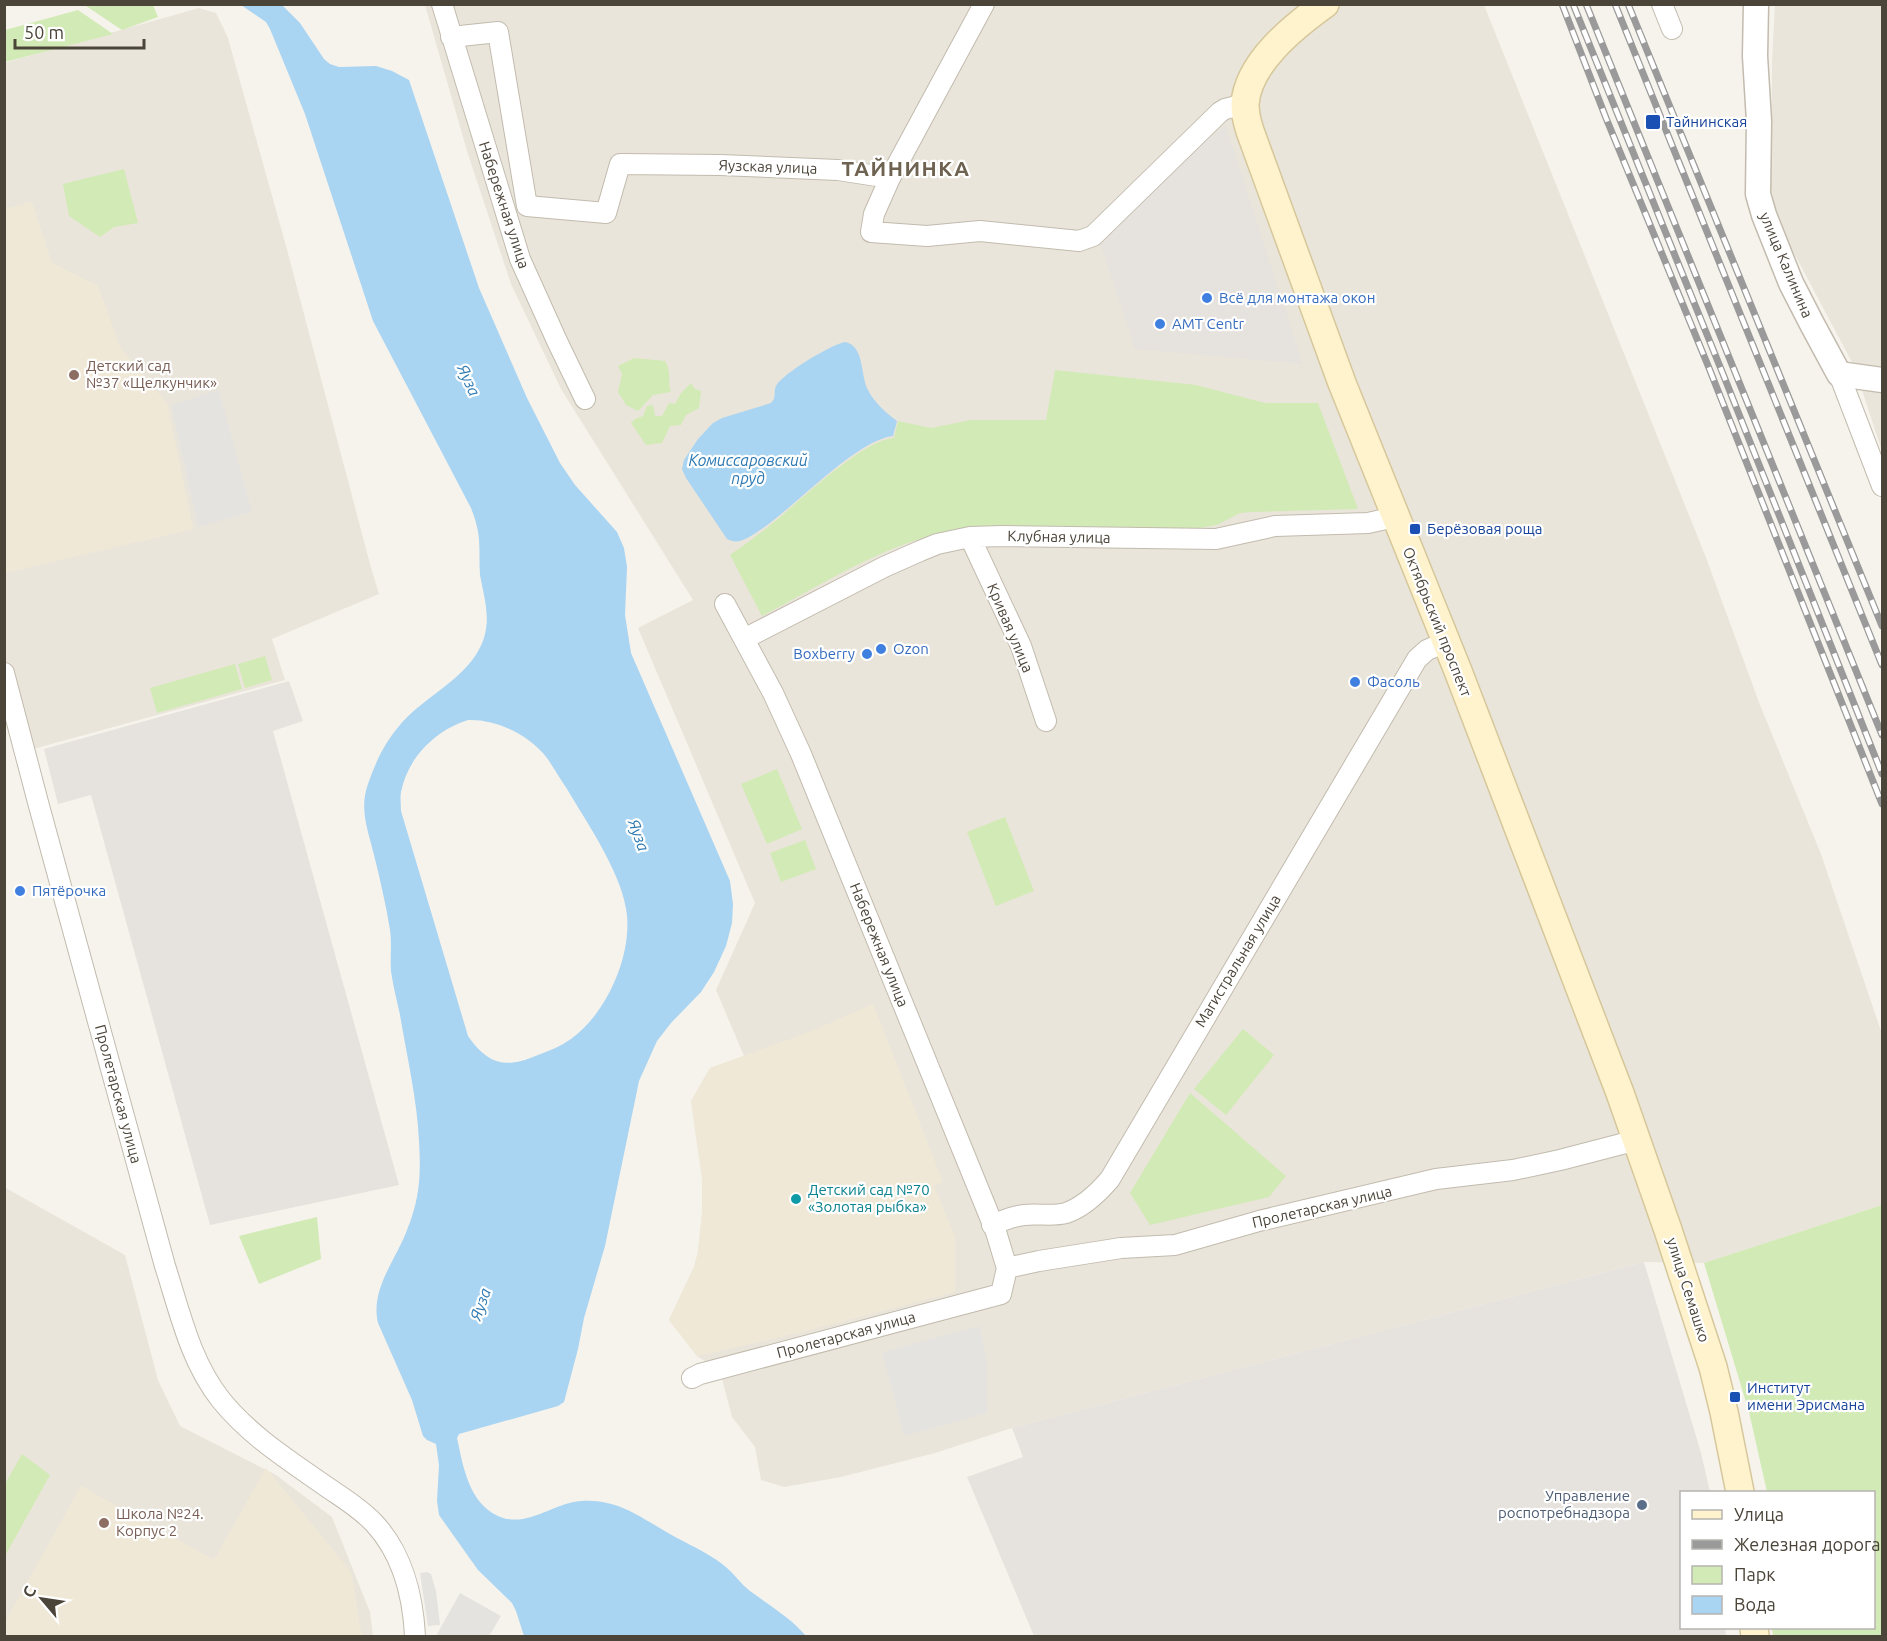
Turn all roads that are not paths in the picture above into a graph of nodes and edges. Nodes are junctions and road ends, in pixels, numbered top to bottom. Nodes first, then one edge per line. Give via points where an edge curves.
1 (442, 4) edge
2 (984, 4) edge
3 (1662, 4) edge
4 (1756, 4) edge
5 (1322, 5) edge
6 (1672, 29) dead end
7 (451, 37) junction
8 (1245, 104) junction
9 (890, 178) junction
10 (1839, 374) junction
11 (1882, 380) edge
12 (585, 399) dead end
13 (1882, 486) edge
14 (1395, 517) junction
15 (970, 537) junction
16 (725, 604) dead end
17 (744, 639) junction
18 (1446, 642) junction
19 (4, 673) edge
20 (1046, 721) dead end
21 (12, 733) edge
22 (1620, 1092) joint
23 (1637, 1140) junction
24 (992, 1225) junction
25 (1007, 1269) junction
26 (692, 1378) dead end
27 (1740, 1491) edge
28 (415, 1636) edge

1 - 7 street, Набережная улица
2 - 9 street
3 - 6 street
4 - 10 street, улица Калинина via 1758,194 1791,283
5 - 8 main road, Октябрьский проспект via 1260,65 1247,90
7 - 9 street, Яузская улица via 498,32 527,206 606,213 620,164 838,170
7 - 12 street, Набережная улица via 520,259
8 - 9 street via 1220,112 1086,240 980,231 927,236 871,232 874,214
8 - 14 main road, Октябрьский проспект via 1256,149
10 - 11 street
10 - 13 street
14 - 15 street, Клубная улица via 1368,523 1275,526 1216,539
14 - 18 main road, Октябрьский проспект
15 - 17 street, Клубная улица via 937,544 884,567
15 - 20 street, Кривая улица via 1021,646
16 - 17 street, Набережная улица
17 - 24 street, Набережная улица via 801,754
18 - 22 main road, Октябрьский проспект
18 - 24 street, Магистральная улица via 1417,659 1110,1179 1090,1199 1066,1213 1023,1215
19 - 21 street, Пролетарская улица via 13,705
21 - 28 street, Пролетарская улица via 165,1266 197,1361 222,1401 258,1437 375,1524 393,1548 403,1572
22 - 23 main road, улица Семашко
23 - 25 street, Пролетарская улица via 1513,1170 1436,1179 1175,1245 1110,1249
23 - 27 main road, улица Семашко via 1713,1367
24 - 25 street, Набережная улица
25 - 26 street, Пролетарская улица via 1001,1294

